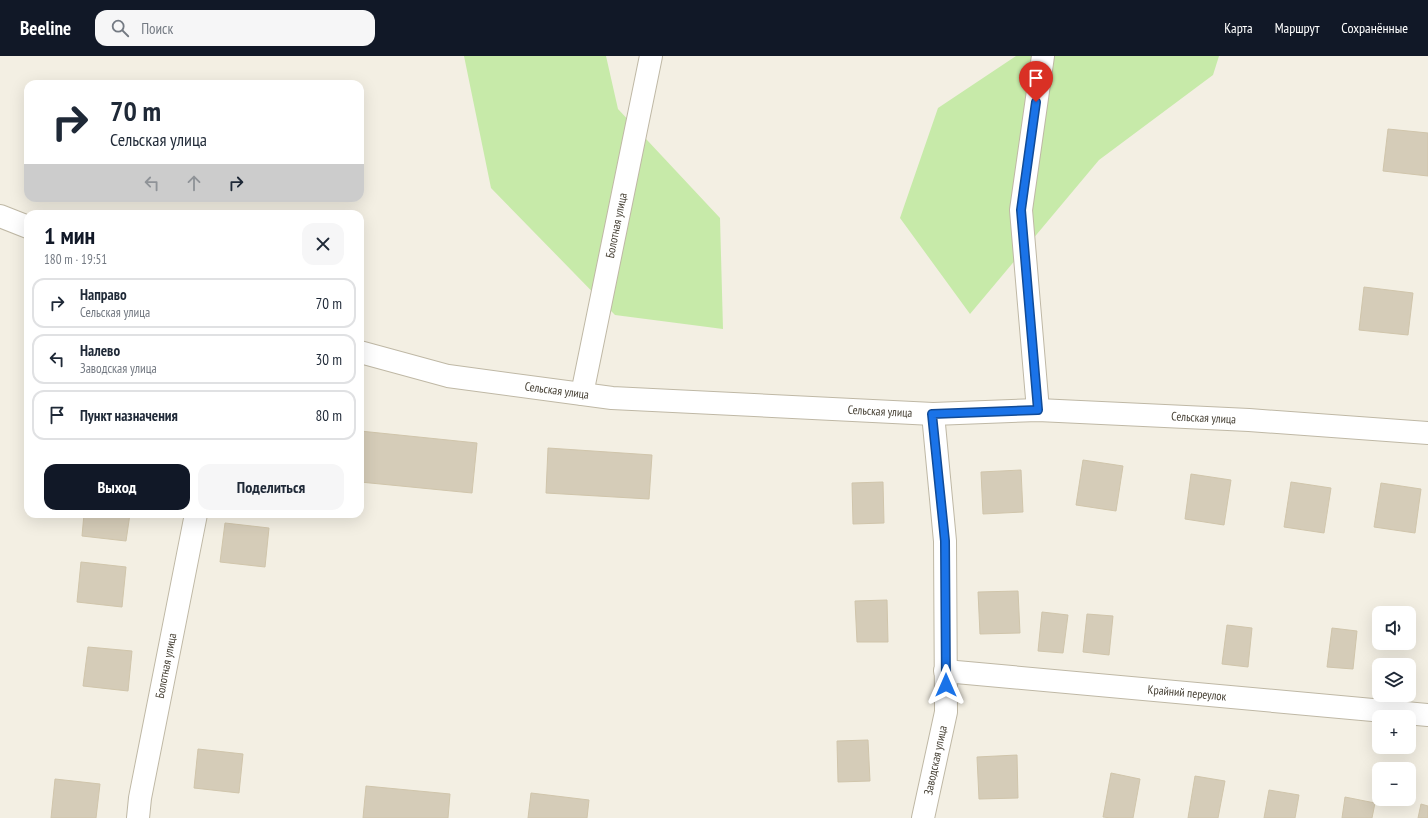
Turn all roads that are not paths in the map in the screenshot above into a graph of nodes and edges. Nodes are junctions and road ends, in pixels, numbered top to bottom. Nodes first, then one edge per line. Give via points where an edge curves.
1 (651, 56) edge
2 (1043, 56) edge
3 (0, 216) edge
4 (24, 225) edge
5 (364, 353) edge
6 (582, 394) junction
7 (1038, 410) junction
8 (932, 414) junction
9 (1428, 433) edge
10 (195, 518) edge
11 (945, 671) junction
12 (1428, 715) edge
13 (138, 818) edge
14 (923, 818) edge

1 - 6 street, Болотная улица
2 - 7 street via 1021,210
3 - 4 street
5 - 6 street, Сельская улица via 448,376
6 - 8 street, Сельская улица via 612,398
7 - 8 street, Сельская улица
7 - 9 street, Сельская улица via 1249,420
8 - 11 street, Заводская улица via 945,541
10 - 13 street, Болотная улица
11 - 12 street, Крайний переулок
11 - 14 street, Заводская улица via 946,712

